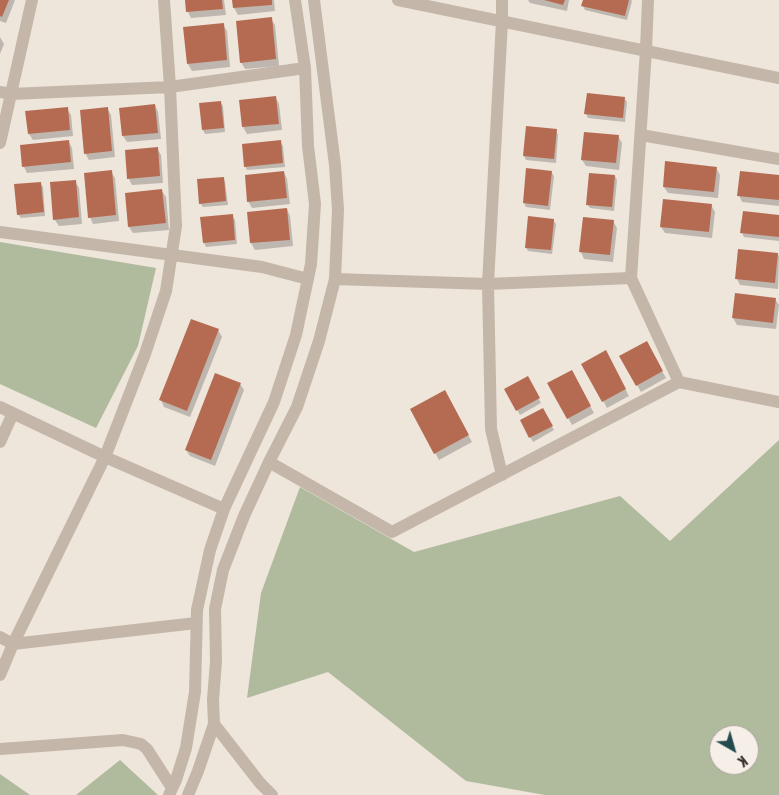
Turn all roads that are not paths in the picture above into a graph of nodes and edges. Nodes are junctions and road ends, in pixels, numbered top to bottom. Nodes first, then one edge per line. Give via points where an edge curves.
1 (32, 0) edge
2 (164, 0) edge
3 (295, 0) edge
4 (314, 0) edge
5 (398, 0) edge
6 (502, 0) edge
7 (648, 0) edge
8 (502, 21) junction
9 (646, 50) junction
10 (304, 68) junction
11 (779, 78) edge
12 (170, 86) junction
13 (6, 93) edge
14 (641, 135) junction
15 (0, 143) edge
16 (779, 159) edge
17 (0, 232) edge
18 (172, 255) junction
19 (631, 278) junction
20 (308, 279) junction
21 (335, 279) junction
22 (488, 284) junction
23 (679, 382) junction
24 (779, 402) edge
25 (0, 407) edge
26 (13, 413) junction
27 (0, 442) edge
28 (105, 457) junction
29 (269, 462) junction
30 (502, 475) junction
31 (224, 509) junction
32 (196, 623) junction
33 (0, 637) edge
34 (13, 644) junction
35 (0, 674) edge
36 (214, 724) junction
37 (0, 749) edge
38 (170, 792) edge
39 (188, 795) edge
40 (272, 795) edge

1 - 13 street
2 - 12 street
3 - 10 street
4 - 21 street via 335,165 338,210
5 - 8 street
6 - 8 street
7 - 9 street
8 - 9 street
8 - 22 street
9 - 11 street
9 - 14 street
10 - 12 street
10 - 20 street via 315,204
12 - 13 street
12 - 18 street via 176,226
13 - 15 street
14 - 16 street
14 - 19 street
17 - 18 street
18 - 20 street via 262,267
18 - 28 street via 166,292
19 - 22 street
19 - 23 street
20 - 31 street via 296,335 274,402
21 - 22 street
21 - 29 street via 297,408
22 - 30 street via 491,429
23 - 24 street
23 - 30 street
25 - 26 street
26 - 27 street
26 - 28 street
28 - 31 street
28 - 34 street
29 - 30 street via 392,532
29 - 36 street via 223,570 215,609
31 - 32 street via 210,550
32 - 34 street
32 - 38 street via 194,692 186,748
33 - 34 street
34 - 35 street
36 - 39 street
36 - 40 street
37 - 38 street via 123,740 141,744 147,749

